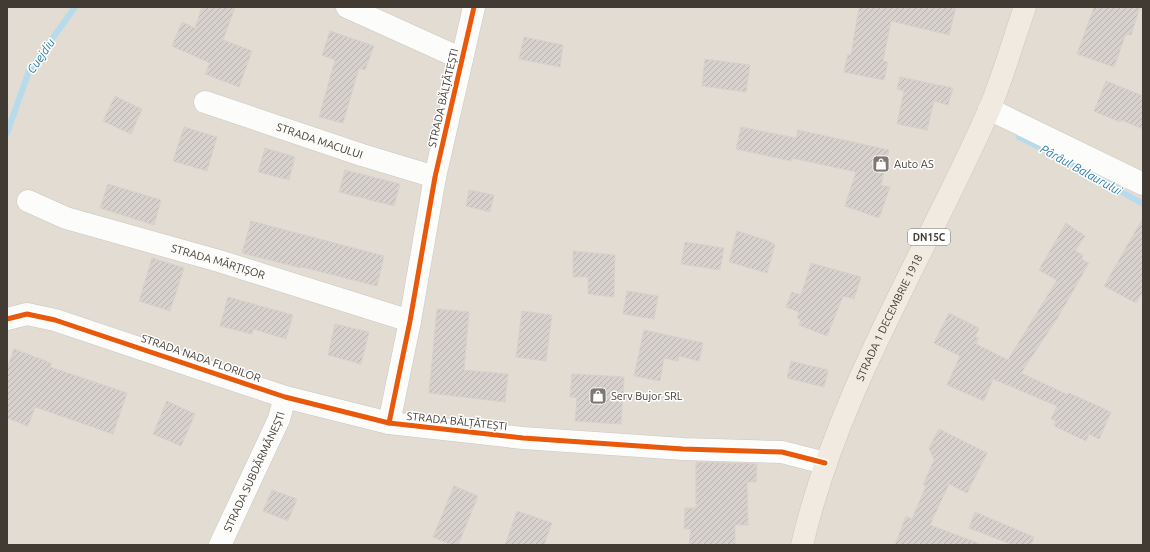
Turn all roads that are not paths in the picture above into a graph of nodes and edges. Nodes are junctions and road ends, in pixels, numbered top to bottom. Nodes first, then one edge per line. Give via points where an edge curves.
1 (347, 7) edge
2 (474, 7) edge
3 (1025, 7) edge
4 (462, 59) junction
5 (205, 102) dead end
6 (989, 108) junction
7 (435, 177) junction
8 (1143, 184) edge
9 (28, 201) dead end
10 (7, 319) edge
11 (410, 321) junction
12 (285, 397) junction
13 (389, 423) junction
14 (825, 463) junction
15 (220, 545) edge
16 (802, 545) edge

1 - 4 street
2 - 4 street, STRADA BĂLȚĂTEȘTI
3 - 6 main road, STRADA 1 DECEMBRIE 1918 / DN15C
4 - 7 street, STRADA BĂLȚĂTEȘTI
5 - 7 street, STRADA MACULUI
6 - 8 street
6 - 14 main road, STRADA 1 DECEMBRIE 1918 / DN15C via 870,355
7 - 11 street, STRADA BĂLȚĂTEȘTI
9 - 11 street, STRADA MĂRȚIȘOR via 66,218 219,260
10 - 12 street, STRADA NADA FLORILOR via 27,314 55,320
11 - 13 street, STRADA BĂLȚĂTEȘTI
12 - 13 street, STRADA NADA FLORILOR
12 - 15 street, STRADA SUBDĂRMĂNEȘTI via 279,419
13 - 14 street, STRADA BĂLȚĂTEȘTI via 522,438 683,449 782,452
14 - 16 main road, STRADA 1 DECEMBRIE 1918 / DN15C

